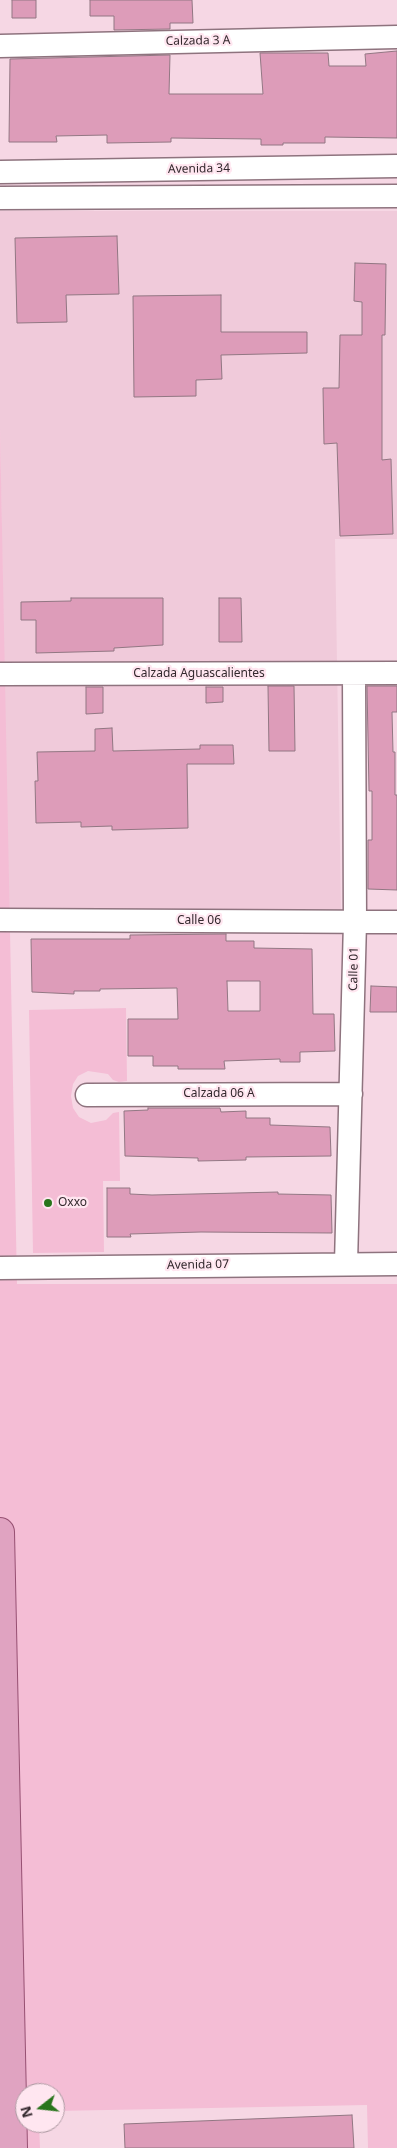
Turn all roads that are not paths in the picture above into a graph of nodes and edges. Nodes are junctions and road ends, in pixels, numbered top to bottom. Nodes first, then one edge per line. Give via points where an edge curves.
1 (397, 37) edge
2 (0, 46) edge
3 (397, 166) edge
4 (145, 170) junction
5 (0, 172) edge
6 (397, 196) edge
7 (0, 198) edge
8 (145, 198) junction
9 (397, 673) edge
10 (0, 674) edge
11 (354, 674) junction
12 (0, 920) edge
13 (355, 922) junction
14 (397, 922) edge
15 (351, 1094) junction
16 (87, 1095) dead end
17 (346, 1263) junction
18 (397, 1264) edge
19 (0, 1268) edge
20 (0, 1532) edge
21 (13, 2148) edge

1 - 2 street, Calzada 3 A
3 - 4 street, Avenida 34
4 - 5 street, Avenida 34
4 - 8 street
6 - 8 street
7 - 8 street
9 - 11 street, Calzada Aguascalientes
10 - 11 street, Calzada Aguascalientes
11 - 13 street, Calle 01
12 - 13 street, Calle 06
13 - 14 street, Calle 06
13 - 15 street, Calle 01
15 - 16 street, Calzada 06 A
15 - 17 street, Calle 01
17 - 18 street, Avenida 07
17 - 19 street, Avenida 07
20 - 21 main road

